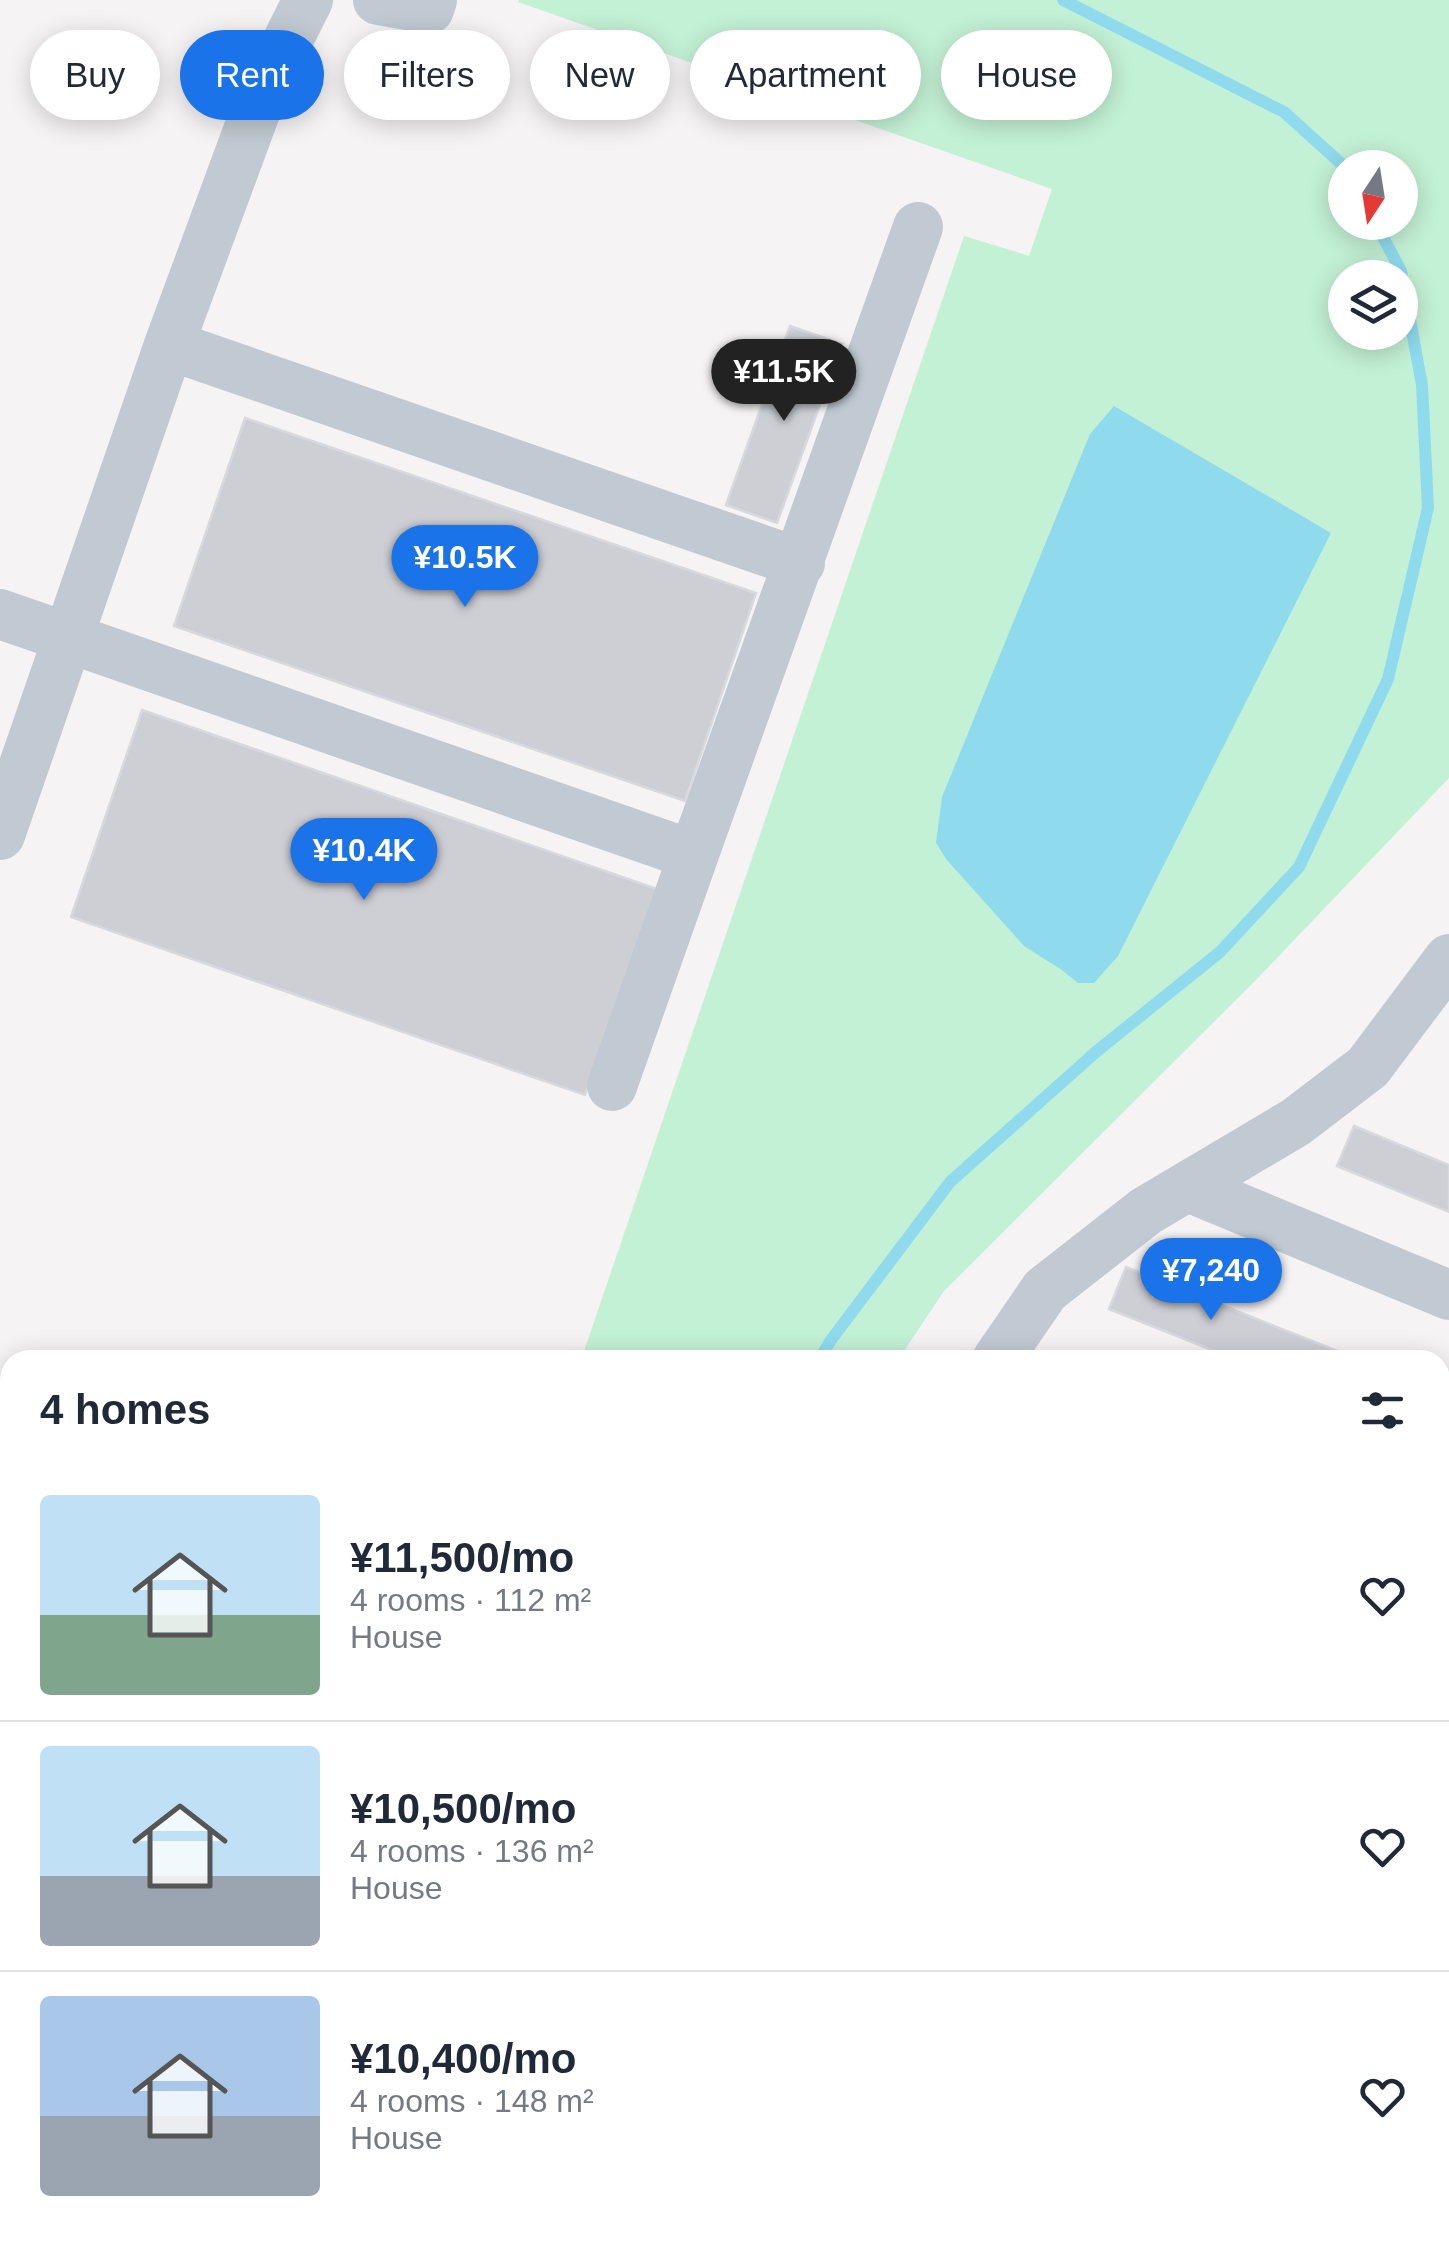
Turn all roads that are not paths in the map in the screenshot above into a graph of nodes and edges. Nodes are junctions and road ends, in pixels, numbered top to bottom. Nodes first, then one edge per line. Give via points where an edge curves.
1 (308, 0) edge
2 (378, 0) edge
3 (432, 0) edge
4 (918, 228) dead end
5 (169, 345) junction
6 (800, 563) junction
7 (0, 614) edge
8 (68, 638) junction
9 (0, 835) edge
10 (693, 855) junction
11 (1449, 960) edge
12 (1429, 1023) edge
13 (612, 1086) dead end
14 (1188, 1187) junction
15 (1449, 1295) edge
16 (1004, 1350) edge

1 - 5 street via 264,88
2 - 3 street via 429,9
4 - 6 street
5 - 6 street
5 - 8 street
6 - 10 street
7 - 8 street
8 - 9 street
8 - 10 street
10 - 13 street
11 - 12 street
12 - 14 street via 1296,1122
14 - 15 street
14 - 16 street via 1146,1211 1045,1290

